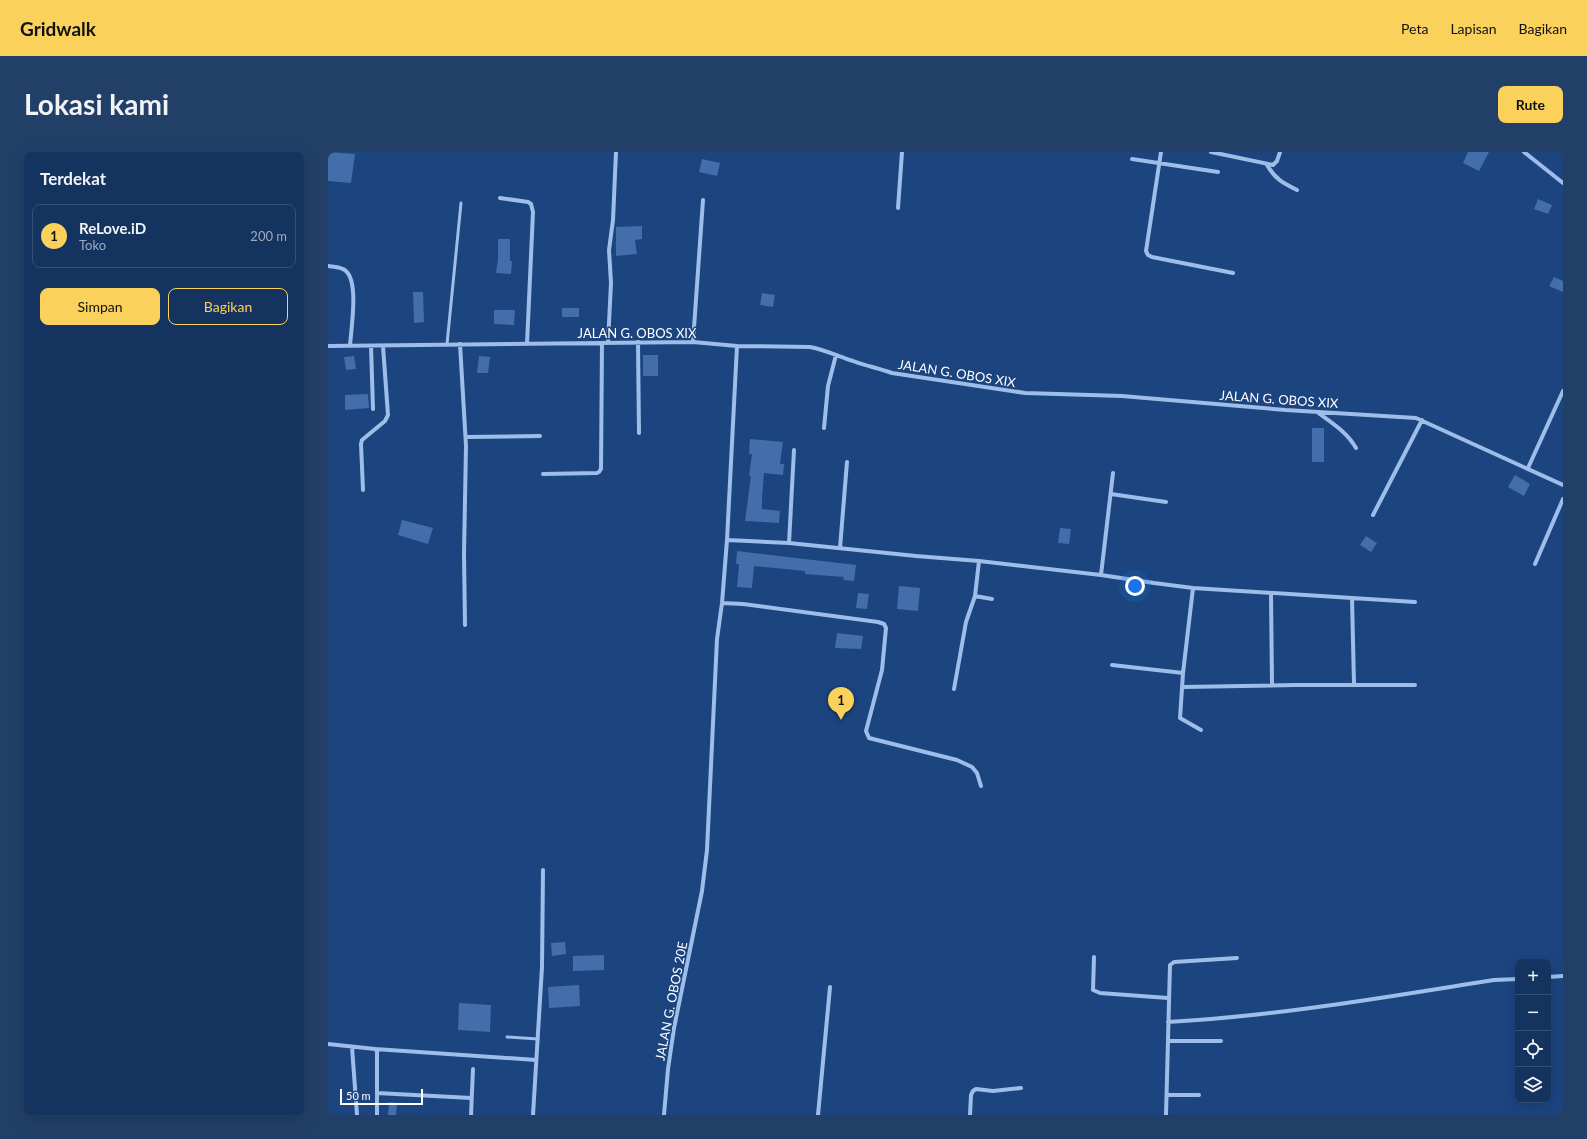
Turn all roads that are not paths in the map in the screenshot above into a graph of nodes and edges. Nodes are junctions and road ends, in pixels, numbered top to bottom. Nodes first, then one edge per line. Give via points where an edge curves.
1 (616, 152) edge
2 (902, 152) edge
3 (1161, 152) edge
4 (1211, 152) edge
5 (1280, 152) edge
6 (1524, 152) edge
7 (1132, 159) dead end
8 (1160, 164) junction
9 (1267, 165) junction
10 (1218, 172) dead end
11 (1563, 183) edge
12 (1297, 190) dead end
13 (500, 198) dead end
14 (703, 200) dead end
15 (461, 203) dead end
16 (898, 208) dead end
17 (328, 266) edge
18 (1233, 273) dead end
19 (638, 342) junction
20 (693, 342) junction
21 (602, 343) junction
22 (608, 343) junction
23 (447, 344) junction
24 (460, 344) junction
25 (527, 344) junction
26 (328, 346) edge
27 (350, 346) junction
28 (371, 346) junction
29 (383, 346) junction
30 (737, 346) junction
31 (836, 355) junction
32 (1563, 392) edge
33 (372, 409) dead end
34 (1317, 412) junction
35 (1422, 420) junction
36 (824, 428) dead end
37 (639, 433) dead end
38 (540, 436) dead end
39 (466, 437) junction
40 (1356, 448) dead end
41 (794, 450) dead end
42 (847, 462) dead end
43 (1528, 468) junction
44 (1113, 473) dead end
45 (543, 474) dead end
46 (1563, 484) edge
47 (363, 490) dead end
48 (1111, 494) junction
49 (1563, 499) edge
50 (1166, 502) dead end
51 (1373, 515) dead end
52 (727, 540) junction
53 (789, 543) junction
54 (840, 548) junction
55 (979, 561) junction
56 (1535, 564) dead end
57 (1101, 575) junction
58 (1193, 588) junction
59 (1271, 593) junction
60 (975, 596) junction
61 (1352, 598) junction
62 (992, 599) dead end
63 (1415, 602) dead end
64 (722, 603) junction
65 (465, 625) dead end
66 (1112, 665) dead end
67 (1183, 673) junction
68 (1354, 684) junction
69 (1272, 685) junction
70 (1415, 685) dead end
71 (1183, 687) junction
72 (954, 689) dead end
73 (1201, 730) dead end
74 (981, 786) dead end
75 (543, 870) dead end
76 (1094, 957) dead end
77 (1237, 958) dead end
78 (1563, 976) edge
79 (1551, 977) edge
80 (1515, 979) edge
81 (830, 987) dead end
82 (1168, 998) junction
83 (1168, 1022) junction
84 (507, 1037) dead end
85 (538, 1040) junction
86 (1168, 1041) junction
87 (1221, 1041) dead end
88 (328, 1044) edge
89 (352, 1046) junction
90 (375, 1049) junction
91 (536, 1060) junction
92 (473, 1069) dead end
93 (1021, 1088) dead end
94 (377, 1093) junction
95 (1167, 1095) junction
96 (1199, 1095) dead end
97 (471, 1098) junction
98 (357, 1115) edge
99 (377, 1115) edge
100 (471, 1115) edge
101 (533, 1115) edge
102 (664, 1115) edge
103 (818, 1115) edge
104 (970, 1115) edge
105 (1166, 1115) edge

1 - 22 street via 609,250 612,283
2 - 16 street
3 - 8 street
4 - 9 street
5 - 9 street via 1273,165
6 - 11 street
7 - 8 street
8 - 10 street
8 - 18 street via 1146,251 1148,255 1152,258
9 - 12 street via 1272,175 1280,182
13 - 25 street via 528,202 533,212
14 - 20 street
15 - 23 lane
17 - 27 street via 347,272 353,288
19 - 20 street, JALAN G. OBOS XIX
19 - 22 street, JALAN G. OBOS XIX
19 - 37 street
20 - 30 street, JALAN G. OBOS XIX
21 - 22 street, JALAN G. OBOS XIX
21 - 25 street, JALAN G. OBOS XIX
21 - 45 street via 600,472
23 - 24 street, JALAN G. OBOS XIX
23 - 29 street, JALAN G. OBOS XIX
24 - 25 street, JALAN G. OBOS XIX
24 - 39 street
26 - 27 street, JALAN G. OBOS XIX
27 - 28 street, JALAN G. OBOS XIX
28 - 29 street, JALAN G. OBOS XIX
28 - 33 street
29 - 47 street via 388,415 385,421 362,440
30 - 31 street, JALAN G. OBOS XIX via 810,347
30 - 52 street, JALAN G. OBOS 20E
31 - 34 street, JALAN G. OBOS XIX via 892,374 1019,393 1122,396
31 - 36 street via 828,386
32 - 43 street
34 - 35 street, JALAN G. OBOS XIX
34 - 40 street via 1343,431
35 - 43 street, JALAN G. OBOS XIX
35 - 51 street
38 - 39 street
39 - 65 street
41 - 53 street
42 - 54 street
43 - 46 street, JALAN G. OBOS XIX
44 - 48 street
48 - 50 street
48 - 57 street
49 - 56 street
52 - 53 street
52 - 64 street, JALAN G. OBOS 20E
53 - 54 street
54 - 55 street
55 - 57 street
55 - 60 street
57 - 58 street
58 - 59 street
58 - 67 street
59 - 61 street
59 - 69 street
60 - 62 street
60 - 72 street via 966,622
61 - 63 street
61 - 68 street
64 - 74 street via 884,624 886,628 882,670 866,735 869,738 962,762 977,772
64 - 102 street, JALAN G. OBOS 20E via 717,639 710,809 702,891 674,1028
66 - 67 street
67 - 71 street
68 - 69 street
68 - 70 street
69 - 71 street
71 - 73 street via 1180,718
75 - 85 street
76 - 82 street via 1095,992
77 - 82 street via 1171,963
78 - 79 street
80 - 83 street via 1494,980 1305,1009 1213,1020
81 - 103 street
82 - 83 street
83 - 86 street
84 - 85 lane
85 - 91 street
86 - 87 street
86 - 95 street
88 - 89 street
89 - 90 street
89 - 98 street
90 - 91 street
90 - 94 street via 378,1057
91 - 101 street
92 - 97 street
93 - 104 street via 993,1091 976,1089 971,1094
94 - 97 street
94 - 99 street
95 - 96 street
95 - 105 street
97 - 100 street

